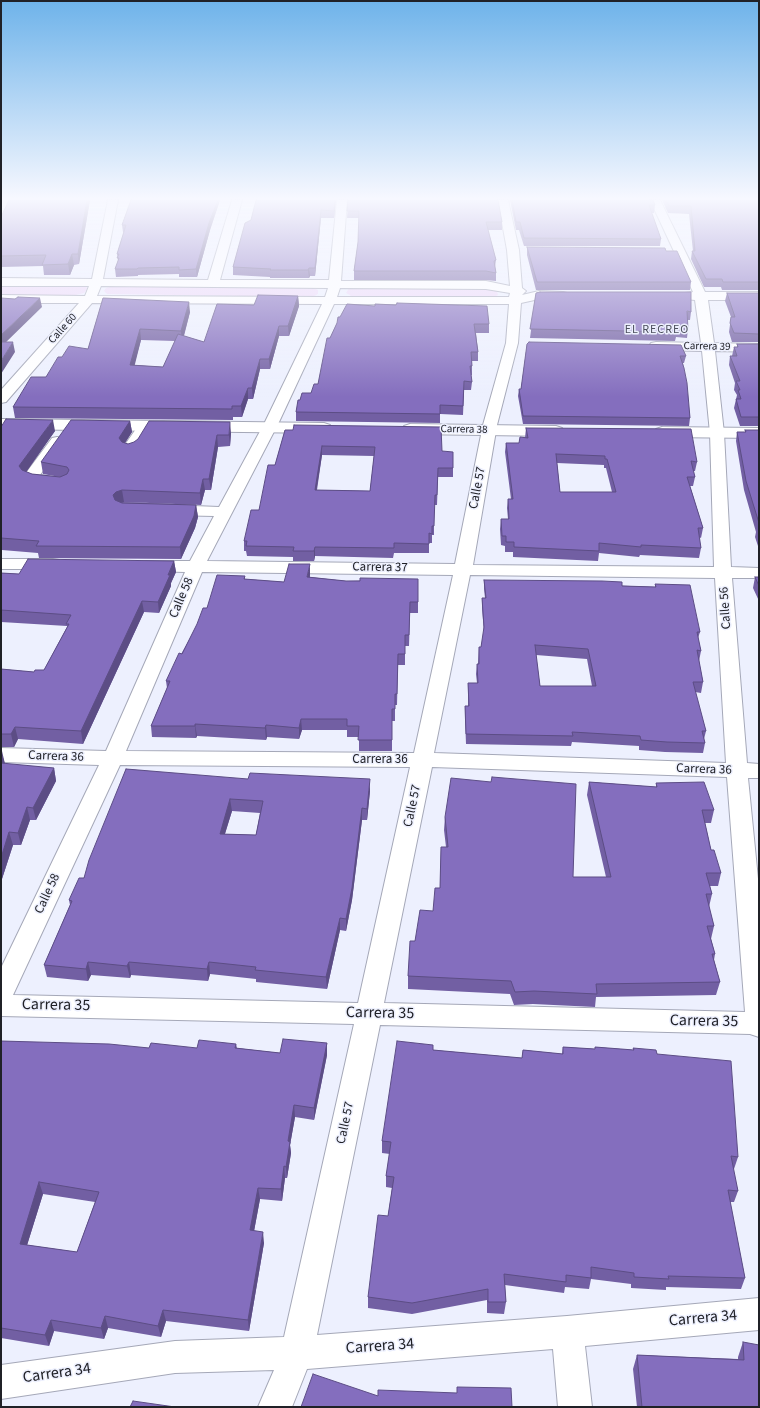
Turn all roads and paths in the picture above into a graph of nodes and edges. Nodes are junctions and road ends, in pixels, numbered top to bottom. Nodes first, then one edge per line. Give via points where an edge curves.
1 (100, 266) edge
2 (218, 266) edge
3 (337, 266) edge
4 (517, 266) edge
5 (686, 266) edge
6 (1, 282) edge
7 (97, 282) junction
8 (213, 283) junction
9 (335, 284) junction
10 (516, 295) junction
11 (578, 296) edge
12 (678, 296) edge
13 (701, 296) junction
14 (759, 296) edge
15 (1, 299) edge
16 (90, 299) junction
17 (330, 300) junction
18 (645, 346) edge
19 (708, 348) junction
20 (759, 348) edge
21 (1, 399) edge
22 (1, 424) edge
23 (69, 425) junction
24 (145, 426) junction
25 (269, 428) junction
26 (340, 428) edge
27 (395, 429) edge
28 (489, 430) junction
29 (568, 431) edge
30 (646, 432) edge
31 (717, 433) junction
32 (759, 433) edge
33 (130, 449) edge
34 (62, 482) edge
35 (154, 509) edge
36 (225, 512) junction
37 (1, 564) edge
38 (71, 565) edge
39 (133, 565) edge
40 (196, 566) junction
41 (462, 569) junction
42 (724, 572) junction
43 (759, 573) edge
44 (1, 755) edge
45 (113, 758) junction
46 (422, 760) junction
47 (737, 771) junction
48 (759, 771) edge
49 (1, 994) edge
50 (1, 1005) edge
51 (369, 1014) junction
52 (759, 1024) edge
53 (759, 1314) edge
54 (568, 1332) junction
55 (297, 1353) junction
56 (1, 1382) edge
57 (275, 1407) edge
58 (575, 1407) edge

1 - 7 street, Calle 60
2 - 8 street
3 - 9 street, Calle 58
4 - 10 street, Calle 57
5 - 13 street, Calle 56
6 - 7 street
7 - 8 street
7 - 16 street, Calle 60
8 - 9 street
9 - 10 street via 486,285
9 - 17 street, Calle 58
10 - 11 street
10 - 17 street
10 - 28 street, Calle 57 via 519,343
12 - 13 street
13 - 14 street
13 - 19 street, Calle 56
15 - 16 street
16 - 17 street
16 - 21 street, Calle 60
17 - 25 street, Calle 58
18 - 19 street, Carrera 39
19 - 20 street, Carrera 39
19 - 31 street, Calle 56
22 - 23 main road
23 - 24 main road
23 - 34 street via 31,477
24 - 25 main road
24 - 33 street
25 - 26 main road
25 - 36 street, Calle 58
27 - 28 main road, Carrera 38
28 - 29 main road, Carrera 38
28 - 41 street, Calle 57
30 - 31 main road
31 - 32 main road
31 - 42 street, Calle 56
35 - 36 street
36 - 40 street, Calle 58
37 - 38 street
39 - 40 street, Carrera 37
40 - 41 street, Carrera 37
40 - 45 street, Calle 58
41 - 42 street, Carrera 37
41 - 46 street, Calle 57
42 - 43 street, Carrera 37
42 - 47 street, Calle 56
44 - 45 street, Carrera 36
45 - 46 street, Carrera 36
45 - 49 street, Calle 58
46 - 47 street, Carrera 36
46 - 51 street, Calle 57
47 - 48 street, Carrera 36
47 - 52 street, Calle 56
50 - 51 street, Carrera 35
51 - 52 street, Carrera 35
51 - 55 street, Calle 57
53 - 54 street, Carrera 34
54 - 55 street, Carrera 34
54 - 58 street
55 - 56 street, Carrera 34 via 176,1357
55 - 57 street, Calle 57

